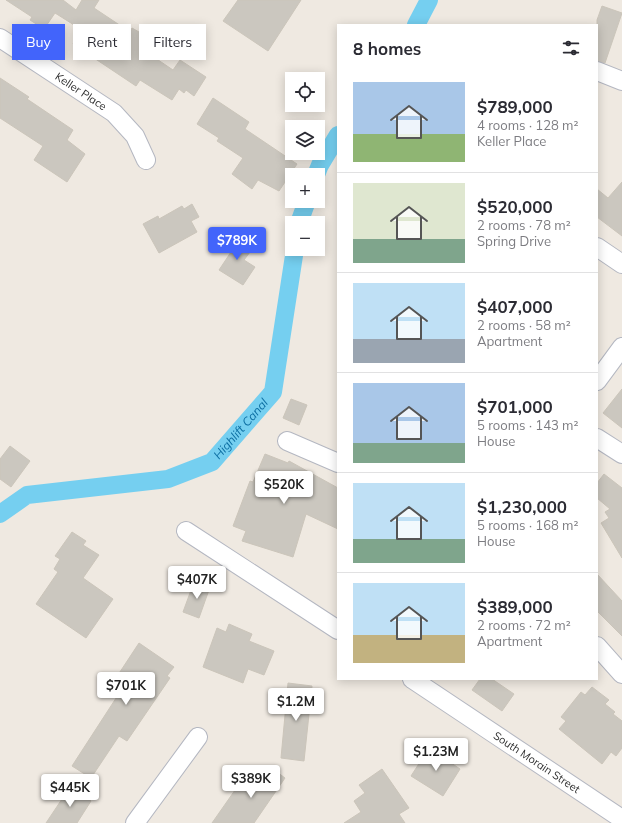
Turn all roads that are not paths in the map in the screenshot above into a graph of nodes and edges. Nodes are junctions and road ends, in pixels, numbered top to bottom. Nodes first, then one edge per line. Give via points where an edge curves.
1 (0, 38) edge
2 (598, 71) edge
3 (622, 81) edge
4 (146, 160) dead end
5 (598, 248) edge
6 (622, 264) edge
7 (622, 347) edge
8 (598, 380) edge
9 (598, 439) edge
10 (287, 441) dead end
11 (622, 454) edge
12 (337, 463) edge
13 (186, 531) dead end
14 (337, 629) edge
15 (598, 647) edge
16 (622, 674) edge
17 (414, 680) edge
18 (198, 737) dead end
19 (622, 819) edge
20 (135, 823) edge

1 - 4 street, Keller Place via 114,113 135,136
2 - 3 street
5 - 6 street
7 - 8 street
9 - 11 street
10 - 12 street
13 - 14 street
15 - 16 street
17 - 19 street, South Morain Street
18 - 20 street

